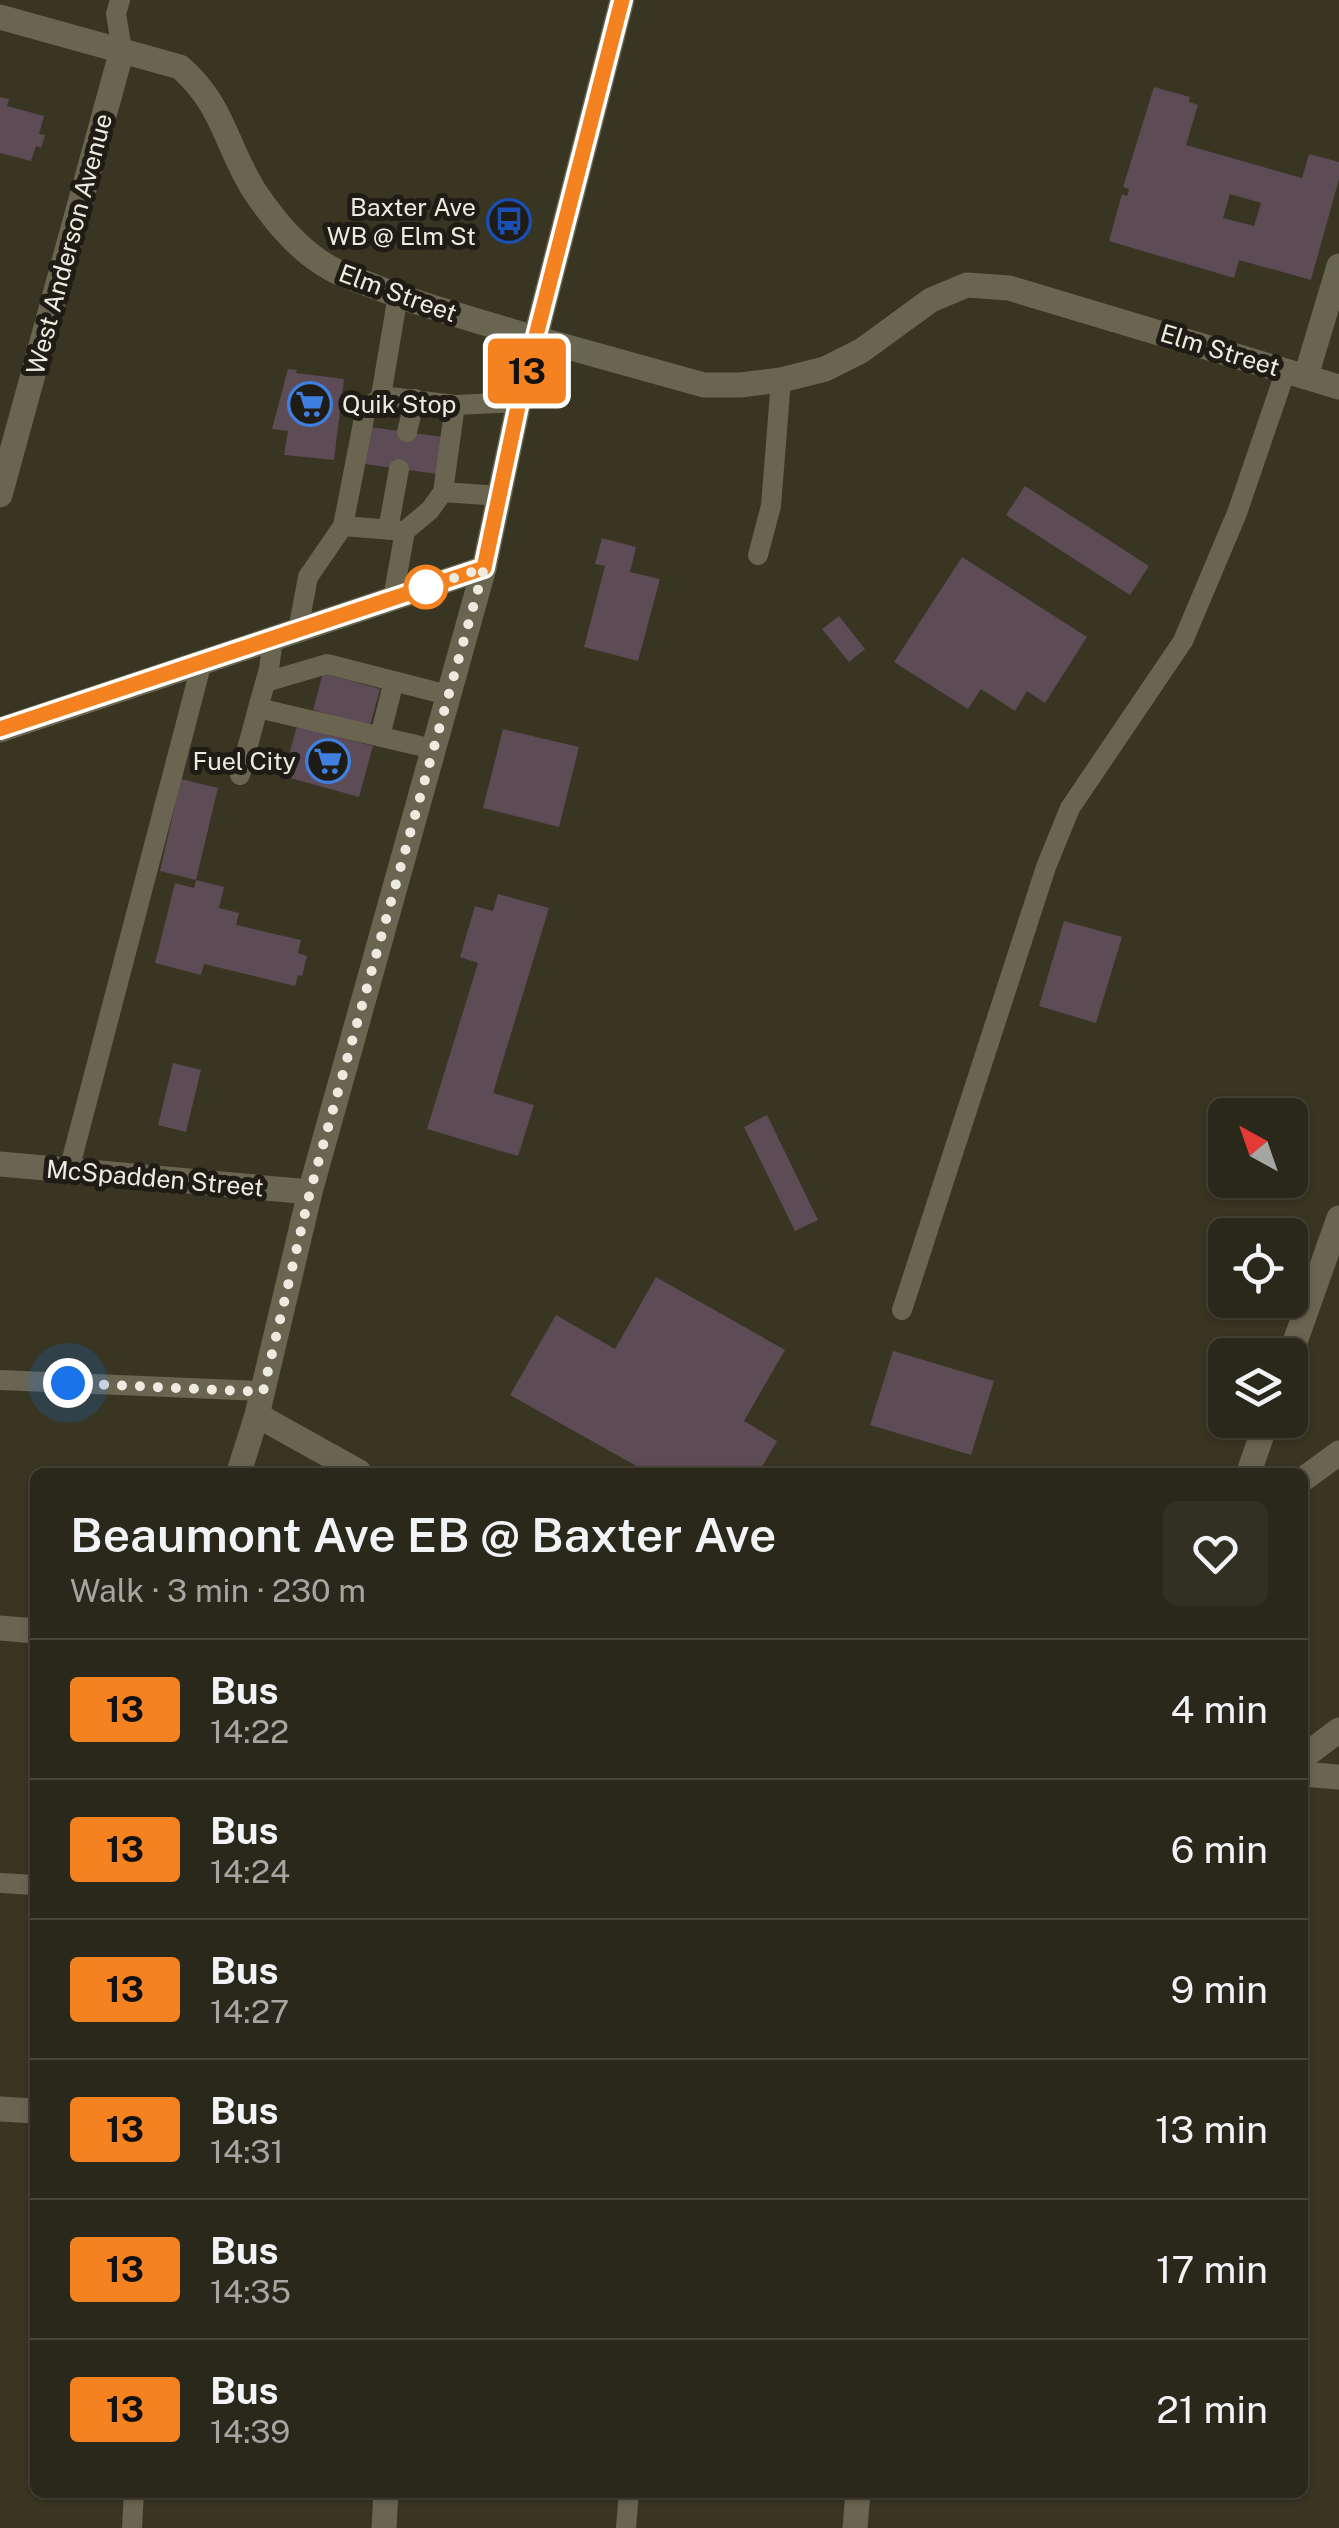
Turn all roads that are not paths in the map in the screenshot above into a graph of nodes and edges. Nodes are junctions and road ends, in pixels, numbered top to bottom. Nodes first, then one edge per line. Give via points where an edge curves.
1 (120, 0) edge
2 (622, 0) edge
3 (0, 17) edge
4 (122, 50) junction
5 (1339, 266) edge
6 (398, 295) junction
7 (535, 338) junction
8 (1296, 373) junction
9 (781, 380) junction
10 (1339, 386) edge
11 (380, 396) junction
12 (415, 400) junction
13 (519, 402) junction
14 (455, 405) junction
15 (408, 432) dead end
16 (400, 469) dead end
17 (444, 492) junction
18 (0, 495) edge
19 (500, 496) junction
20 (344, 526) junction
21 (396, 530) junction
22 (758, 555) dead end
23 (484, 568) junction
24 (393, 598) junction
25 (298, 630) junction
26 (274, 638) junction
27 (202, 662) junction
28 (266, 682) junction
29 (394, 682) junction
30 (448, 696) junction
31 (258, 708) junction
32 (0, 730) edge
33 (380, 736) junction
34 (434, 749) junction
35 (240, 775) dead end
36 (0, 1164) edge
37 (68, 1170) junction
38 (310, 1192) junction
39 (1339, 1218) edge
40 (902, 1310) dead end
41 (1296, 1338) edge
42 (0, 1380) edge
43 (260, 1403) junction
44 (1260, 1438) edge
45 (1339, 1454) edge
46 (241, 1468) edge
47 (353, 1468) edge
48 (1249, 1468) edge
49 (1308, 1476) edge
50 (0, 1628) edge
51 (30, 1630) edge
52 (1339, 1730) edge
53 (1308, 1753) edge
54 (1308, 1774) edge
55 (1339, 1777) edge
56 (0, 1883) edge
57 (30, 1885) edge
58 (0, 2109) edge
59 (30, 2111) edge
60 (134, 2498) edge
61 (386, 2498) edge
62 (628, 2498) edge
63 (858, 2498) edge
64 (132, 2528) edge
65 (384, 2528) edge
66 (626, 2528) edge
67 (856, 2528) edge

1 - 4 lane
2 - 7 street
3 - 4 street, Elm Street
4 - 6 street, Elm Street via 180,67 198,82 252,186 299,246 330,268
4 - 18 street, West Anderson Avenue
5 - 8 street
6 - 7 street, Elm Street
6 - 11 lane
7 - 9 street, Elm Street via 704,385
7 - 13 street
8 - 9 street, Elm Street via 1009,288 967,285 931,300 861,351
8 - 10 street, Elm Street
8 - 40 lane via 1183,641 1070,808
9 - 22 lane via 771,506
11 - 12 lane
11 - 20 lane via 365,413
12 - 14 lane
12 - 15 lane
13 - 14 lane
13 - 19 street
14 - 17 lane
16 - 21 lane
17 - 19 lane
17 - 21 lane via 430,510
19 - 23 street
20 - 21 lane
20 - 25 lane via 308,577
21 - 24 lane
23 - 24 street
23 - 30 street
24 - 25 street
25 - 26 street
26 - 27 street
26 - 28 lane
27 - 32 street
27 - 37 lane
28 - 29 lane via 327,664
28 - 31 lane
29 - 30 lane
29 - 33 lane
30 - 34 street
31 - 33 lane
31 - 35 lane
33 - 34 lane
34 - 38 street
36 - 37 street, McSpadden Street
37 - 38 street, McSpadden Street
38 - 43 street
39 - 41 street
42 - 43 lane
43 - 46 street
43 - 47 street
44 - 48 street
45 - 49 street
50 - 51 street
52 - 53 street
54 - 55 street
56 - 57 lane
58 - 59 street
60 - 64 lane
61 - 65 street
62 - 66 lane
63 - 67 street

